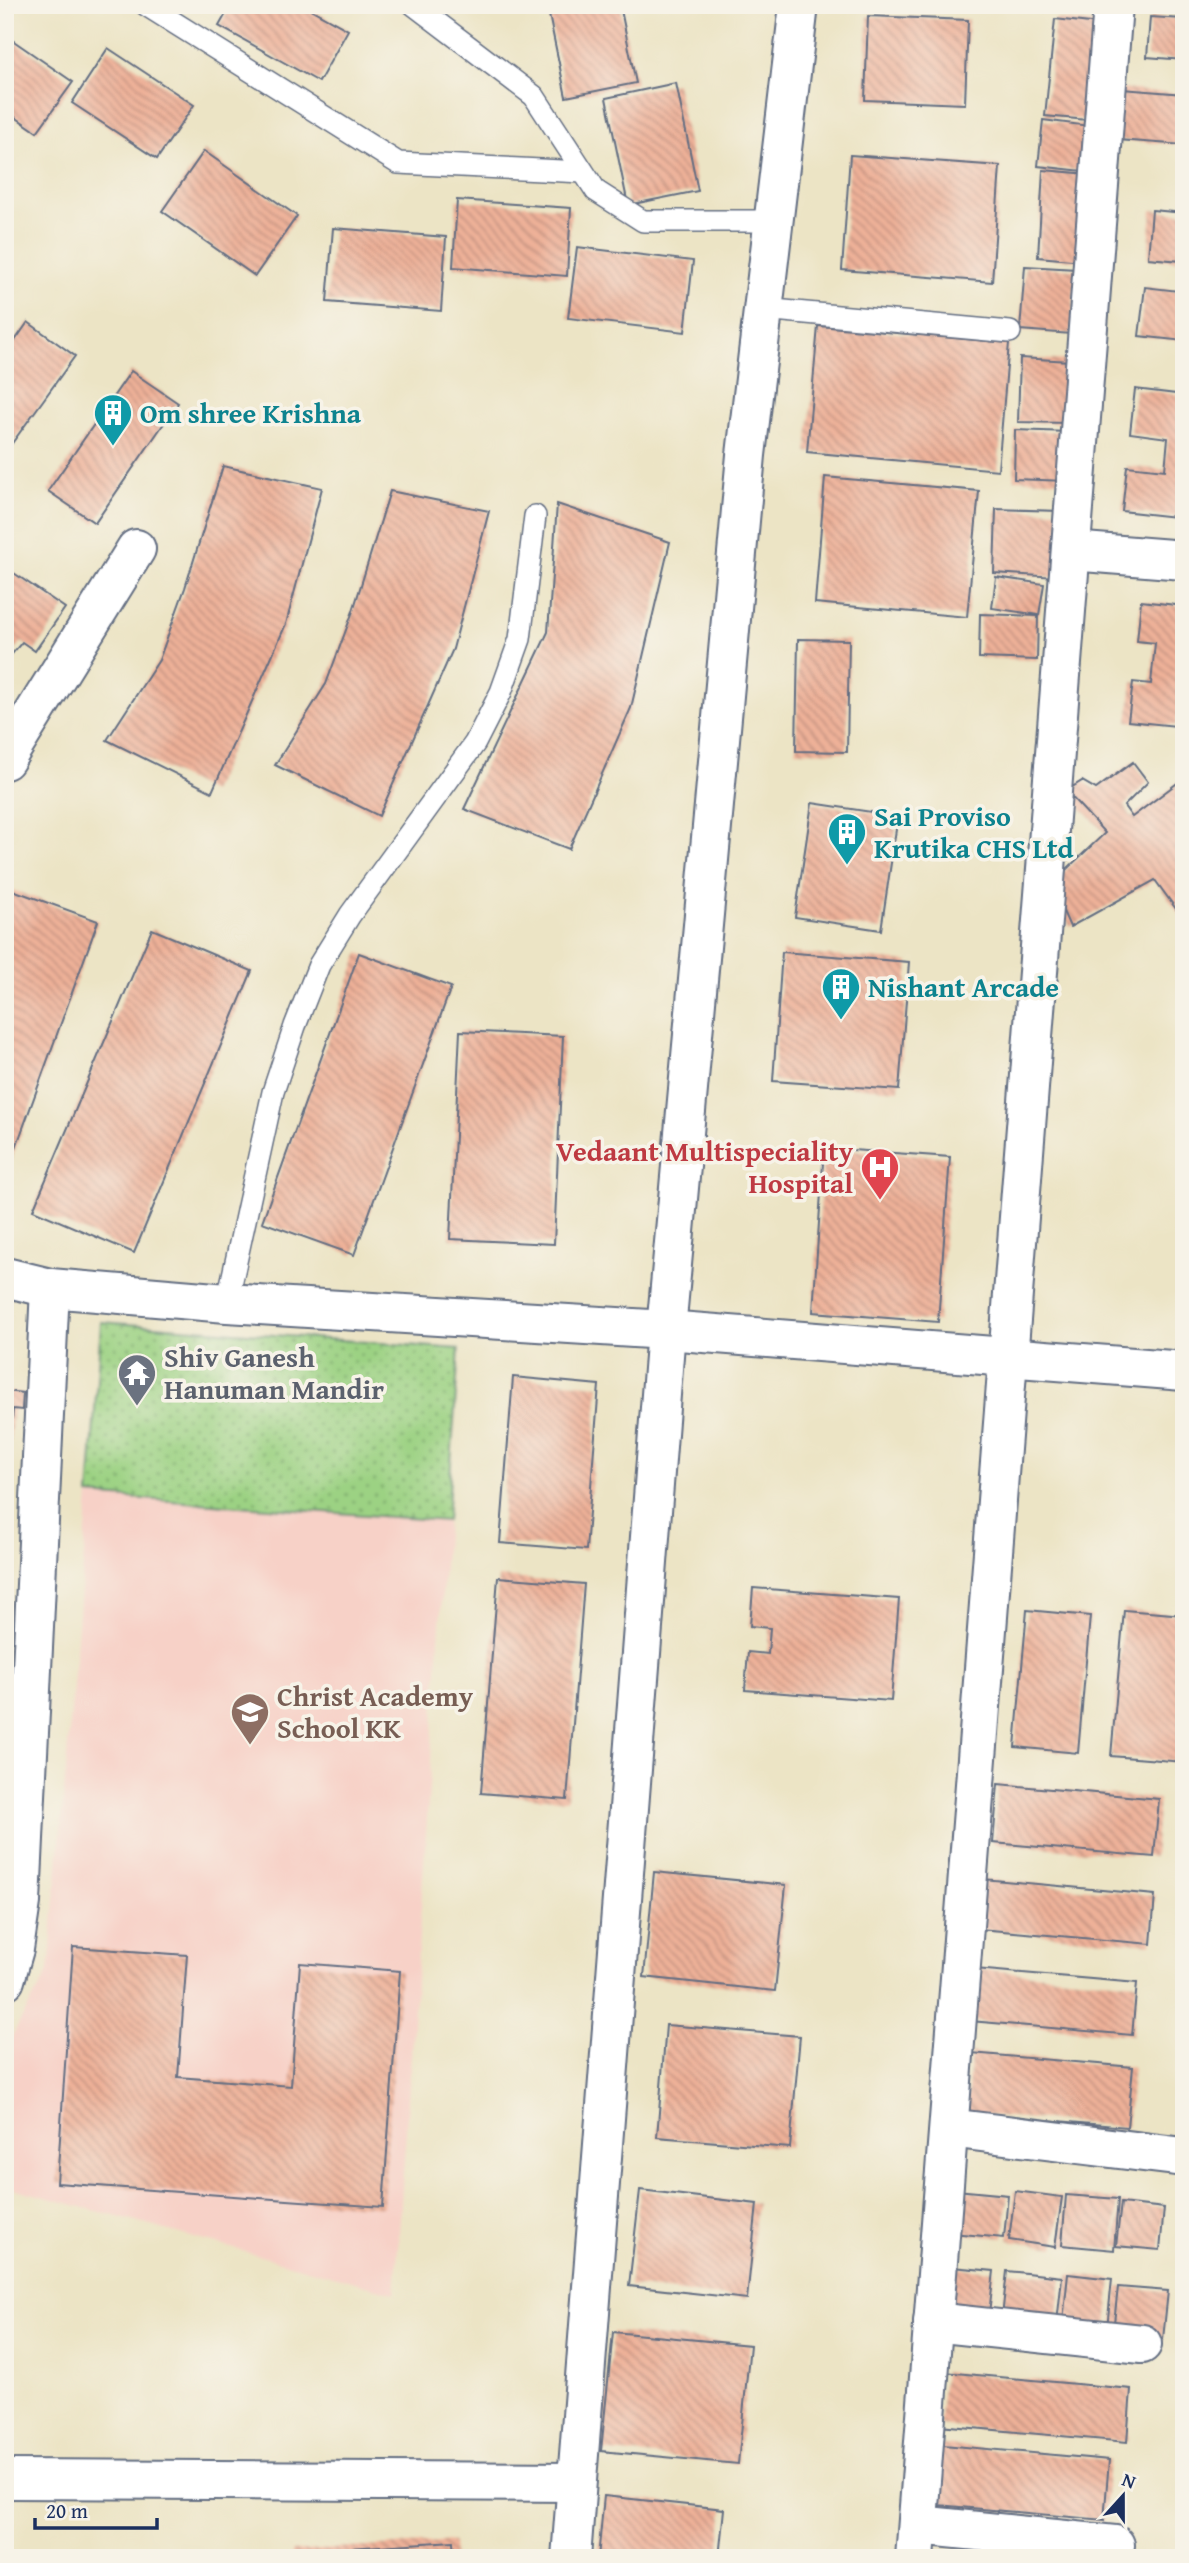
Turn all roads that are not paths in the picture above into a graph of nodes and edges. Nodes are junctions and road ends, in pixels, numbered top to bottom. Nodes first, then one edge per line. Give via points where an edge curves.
1 (146, 5) edge
2 (414, 5) edge
3 (799, 5) edge
4 (1113, 5) edge
5 (583, 172) junction
6 (774, 220) junction
7 (763, 309) junction
8 (1010, 332) dead end
9 (535, 516) dead end
10 (136, 549) dead end
11 (1071, 551) junction
12 (1184, 560) edge
13 (5, 760) edge
14 (5, 1276) edge
15 (50, 1288) junction
16 (227, 1303) junction
17 (666, 1330) junction
18 (1008, 1357) junction
19 (1184, 1371) edge
20 (5, 1980) edge
21 (949, 2128) junction
22 (1184, 2157) edge
23 (933, 2322) junction
24 (1142, 2344) dead end
25 (5, 2479) edge
26 (575, 2482) junction
27 (916, 2541) edge
28 (1115, 2545) dead end
29 (571, 2558) edge

1 - 5 lane via 398,163
2 - 5 lane via 534,96
3 - 6 street
4 - 11 street
5 - 6 lane via 596,191 643,221
6 - 7 street
7 - 8 lane
7 - 17 street
9 - 16 lane via 520,639 501,692 475,743 349,915 319,965 295,1026 273,1092
10 - 13 street
11 - 12 street
11 - 18 street
14 - 15 street
15 - 16 street
15 - 20 street via 21,1902
16 - 17 street
17 - 18 street
17 - 26 street
18 - 19 street
18 - 21 street
21 - 22 street
21 - 23 street
23 - 24 street
23 - 27 street
25 - 26 street
26 - 29 street
27 - 28 street

